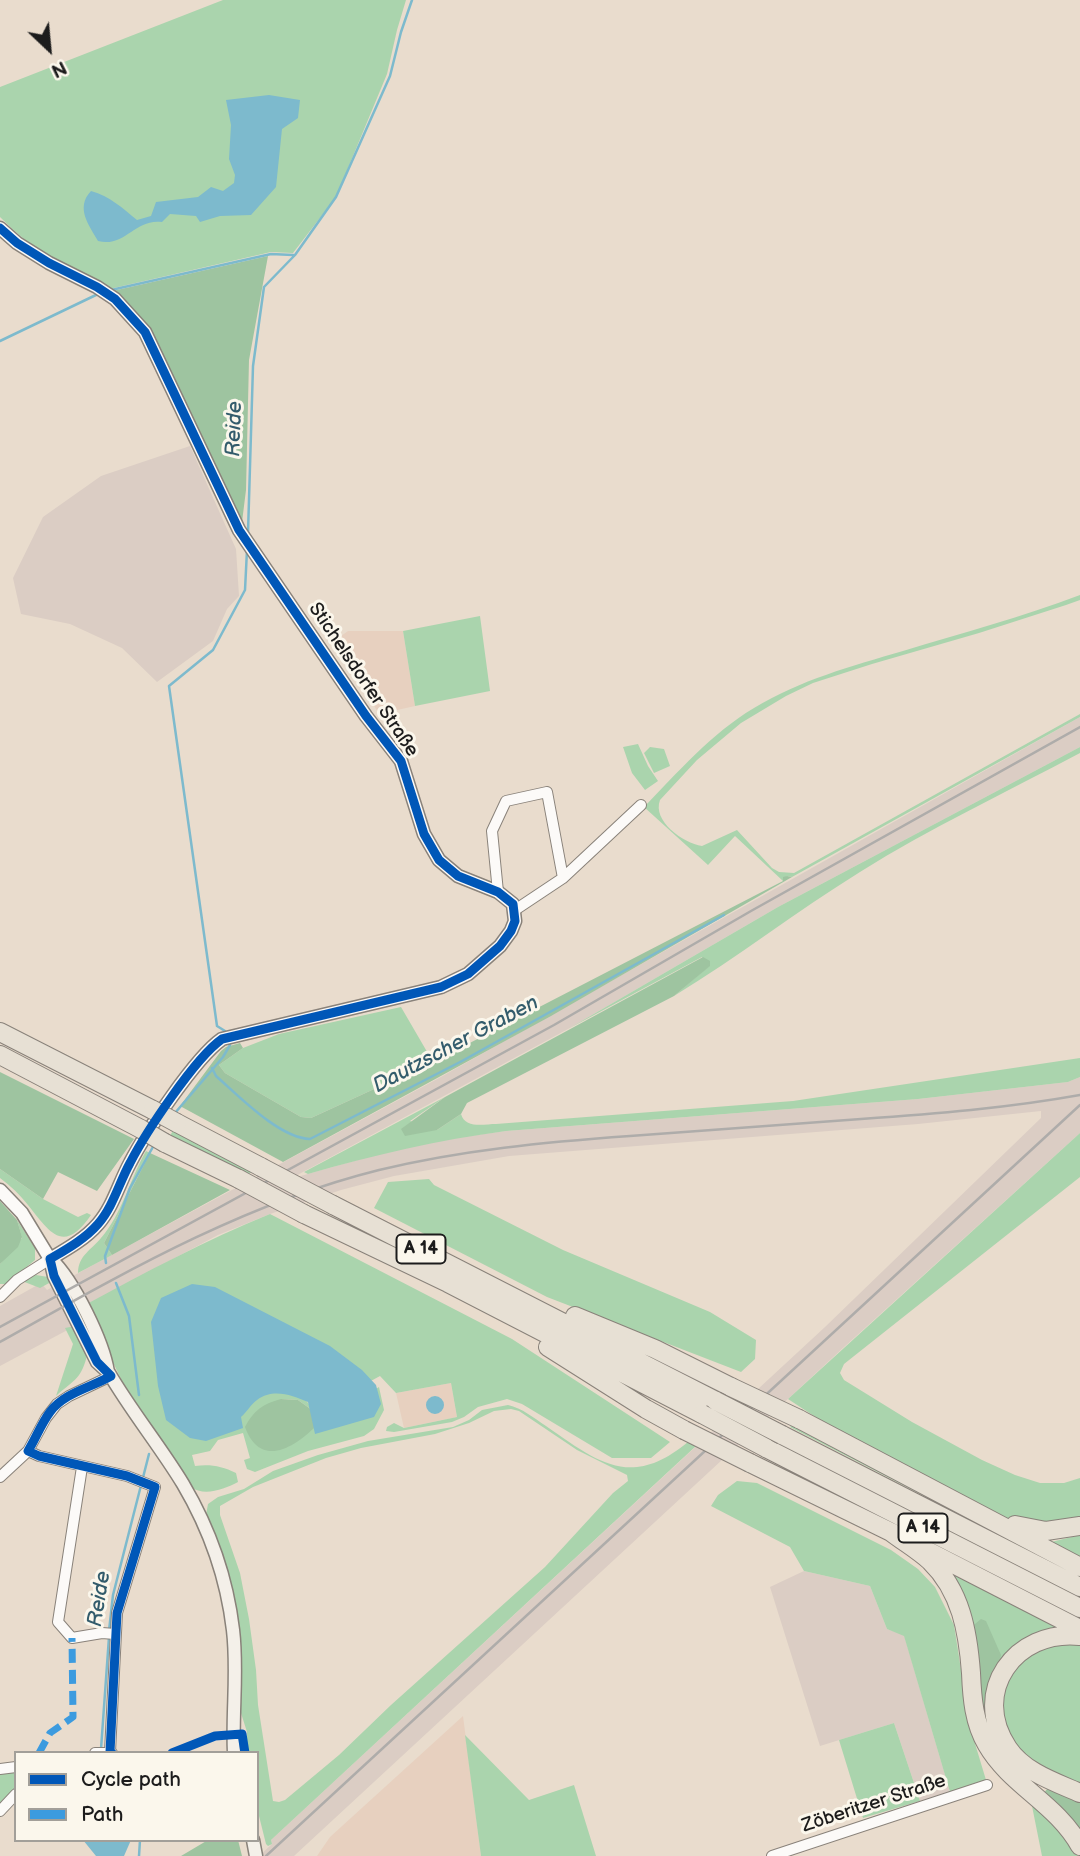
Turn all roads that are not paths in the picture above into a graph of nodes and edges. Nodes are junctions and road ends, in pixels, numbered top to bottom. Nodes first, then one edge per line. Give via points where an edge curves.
1 (0, 228) edge
2 (641, 805) dead end
3 (563, 878) junction
4 (498, 892) junction
5 (515, 910) junction
6 (0, 1032) edge
7 (0, 1055) edge
8 (0, 1190) edge
9 (50, 1259) junction
10 (448, 1283) junction
11 (510, 1294) junction
12 (0, 1297) edge
13 (110, 1374) junction
14 (28, 1451) junction
15 (82, 1466) junction
16 (0, 1477) edge
17 (963, 1507) junction
18 (1080, 1526) edge
19 (891, 1532) junction
20 (1080, 1567) edge
21 (1080, 1587) edge
22 (1080, 1608) edge
23 (1080, 1629) edge
24 (110, 1634) junction
25 (1080, 1636) edge
26 (104, 1751) edge
27 (234, 1751) edge
28 (987, 1785) dead end
29 (1080, 1793) edge
30 (14, 1796) edge
31 (0, 1811) edge
32 (1080, 1846) edge
33 (772, 1856) edge

1 - 4 street, Stichelsdorfer Straße via 49,263 115,299 132,316 153,345 242,535 401,761 424,834 439,860 458,876
2 - 3 street
3 - 4 street via 547,792 506,801 492,831
3 - 5 street
4 - 5 street, Stichelsdorfer Straße
5 - 9 street via 515,920 500,946 468,974 441,986 222,1039 213,1045 136,1152 98,1224
6 - 11 highway, A 14, bridge
7 - 10 highway, A 14, bridge via 304,1214
8 - 9 street via 27,1219
9 - 12 street
9 - 13 main road via 64,1271 106,1356
10 - 19 highway, bridge via 646,1409
10 - 22 highway, A 14, bridge
11 - 17 highway, bridge via 633,1339 799,1419
11 - 21 highway, A 14, bridge
13 - 14 street via 57,1404
13 - 27 main road via 188,1492 217,1559 235,1642
14 - 15 street
14 - 16 street
15 - 24 street via 58,1622 72,1637
15 - 24 street via 155,1487
17 - 18 highway via 1032,1530
17 - 20 highway
19 - 23 highway
19 - 32 highway via 937,1569 961,1610 968,1637 972,1702 986,1744 1002,1766 1060,1817
24 - 26 street
25 - 29 highway via 1051,1637 1022,1649 996,1685 994,1710 996,1727 1023,1765
28 - 33 street, Zöberitzer Straße
30 - 31 street

